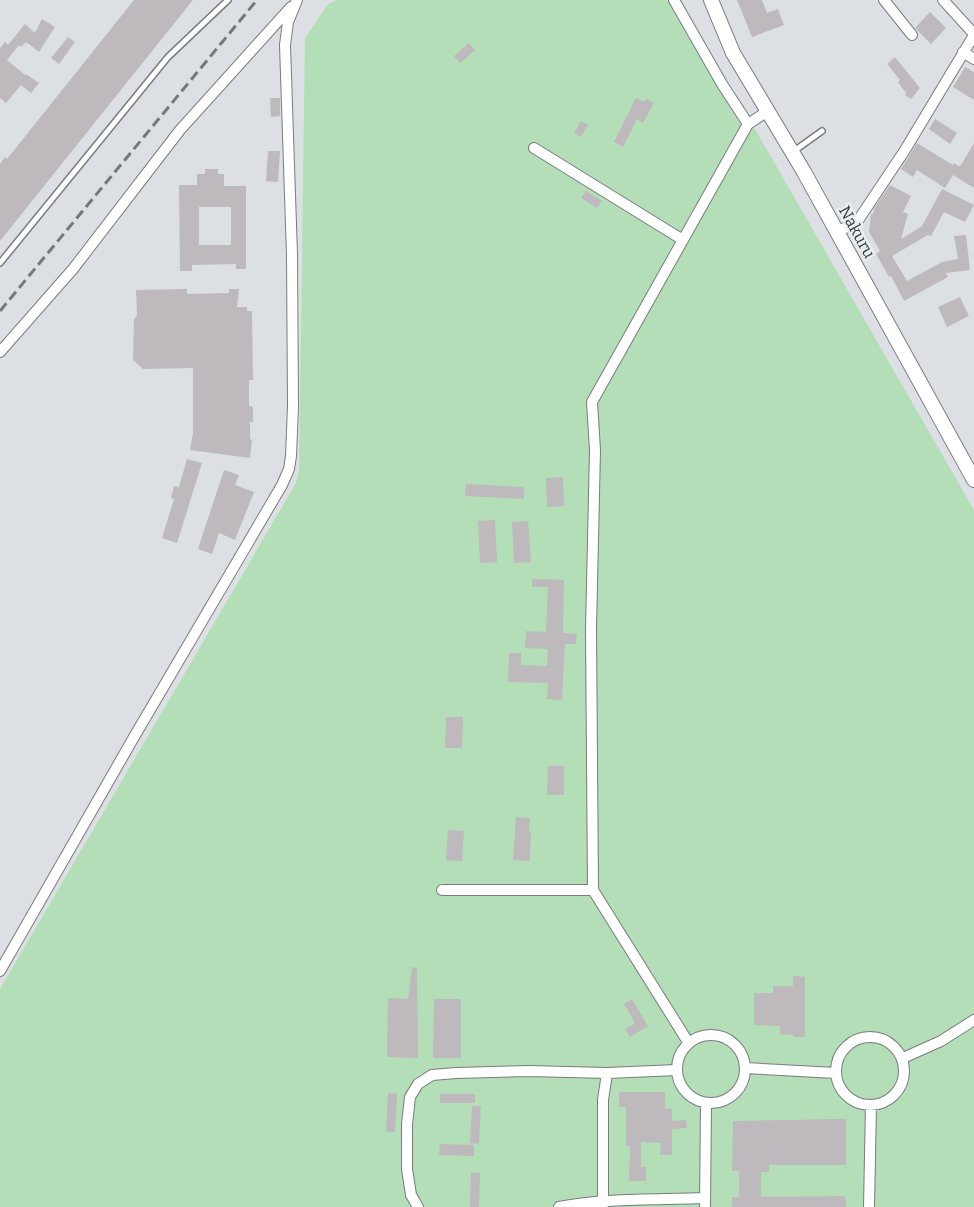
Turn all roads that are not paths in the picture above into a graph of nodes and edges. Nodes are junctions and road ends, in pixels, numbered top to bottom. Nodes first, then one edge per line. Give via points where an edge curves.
1 (228, 0) edge
2 (297, 0) edge
3 (674, 0) edge
4 (711, 0) edge
5 (884, 0) edge
6 (943, 0) edge
7 (912, 34) dead end
8 (974, 34) edge
9 (963, 52) junction
10 (974, 59) edge
11 (768, 111) junction
12 (748, 124) junction
13 (822, 131) dead end
14 (534, 148) dead end
15 (792, 153) junction
16 (837, 231) junction
17 (683, 240) junction
18 (0, 263) edge
19 (0, 352) edge
20 (974, 480) edge
21 (442, 890) dead end
22 (594, 890) junction
23 (0, 971) edge
24 (974, 1020) edge
25 (688, 1042) junction
26 (902, 1058) junction
27 (746, 1068) junction
28 (677, 1070) junction
29 (607, 1073) junction
30 (836, 1073) junction
31 (706, 1103) junction
32 (871, 1105) junction
33 (705, 1203) edge
34 (603, 1204) edge
35 (418, 1207) edge
36 (559, 1207) edge
37 (869, 1207) edge

1 - 18 lane via 168,57
2 - 19 street via 180,130 73,269
2 - 23 street via 288,22 285,45 292,255 290,469
3 - 12 street
4 - 11 main road, Nakuru via 733,53
5 - 7 street
6 - 8 street
8 - 9 street
9 - 10 street
9 - 16 street via 905,150 859,219
11 - 12 street
11 - 15 main road, Nakuru
12 - 17 street
13 - 15 lane
14 - 17 street
15 - 16 main road, Nakuru
16 - 20 main road, Nakuru
17 - 22 street via 592,402 595,450 591,629
21 - 22 street
22 - 25 street
24 - 26 street via 942,1041
25 - 27 street via 703,1035 730,1039 744,1056
25 - 28 street via 681,1051
26 - 30 street via 889,1041 879,1037 858,1038 841,1052
26 - 32 street via 904,1074 899,1090 887,1100
27 - 30 street
27 - 31 street via 740,1087 734,1094 726,1100
28 - 29 street
28 - 31 street via 686,1093
29 - 34 street via 603,1100
29 - 35 street via 456,1073 432,1075 418,1084 410,1097 407,1169
30 - 32 street via 844,1093 861,1104
31 - 33 street
32 - 37 street
33 - 34 street
34 - 36 street

